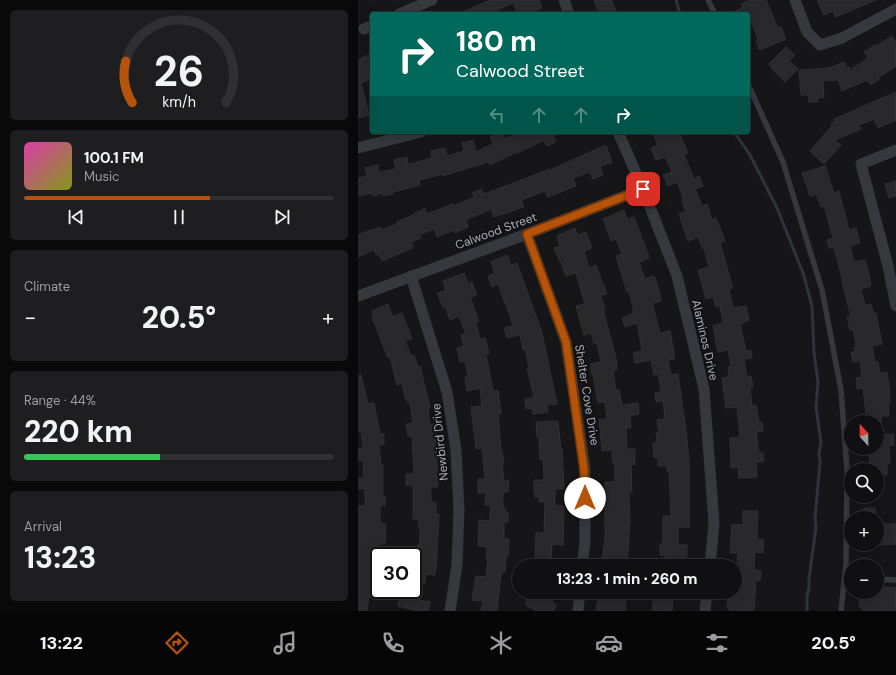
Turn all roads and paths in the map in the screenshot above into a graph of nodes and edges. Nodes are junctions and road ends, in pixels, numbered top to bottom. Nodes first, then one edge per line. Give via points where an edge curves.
1 (432, 0) edge
2 (564, 0) edge
3 (708, 0) edge
4 (795, 0) edge
5 (896, 9) edge
6 (404, 12) edge
7 (569, 12) edge
8 (714, 12) edge
9 (750, 88) edge
10 (413, 134) edge
11 (619, 134) edge
12 (358, 148) edge
13 (896, 150) edge
14 (643, 189) junction
15 (527, 234) junction
16 (892, 265) edge
17 (411, 276) junction
18 (358, 296) edge
19 (896, 306) edge
20 (583, 559) edge
21 (711, 559) edge
22 (884, 579) edge
23 (896, 580) edge
24 (579, 599) edge
25 (706, 599) edge
26 (450, 611) edge
27 (578, 611) edge
28 (705, 611) edge
29 (841, 611) edge

1 - 6 street
2 - 7 street
3 - 8 lane
4 - 5 street via 807,32 820,45 842,38
9 - 29 lane via 783,162 822,290 841,390 847,470 846,564
10 - 12 street
11 - 14 street, Alaminos Drive
13 - 16 street via 861,164
14 - 15 street, Calwood Street
14 - 21 street, Alaminos Drive via 677,276 704,389 714,523
15 - 17 street, Calwood Street
15 - 20 street, Shelter Cove Drive via 566,342 584,469
16 - 19 street
17 - 18 street, Calwood Street
17 - 26 street, Newbird Drive via 447,392 456,450 459,510 457,565
22 - 23 lane
24 - 27 street
25 - 28 street

